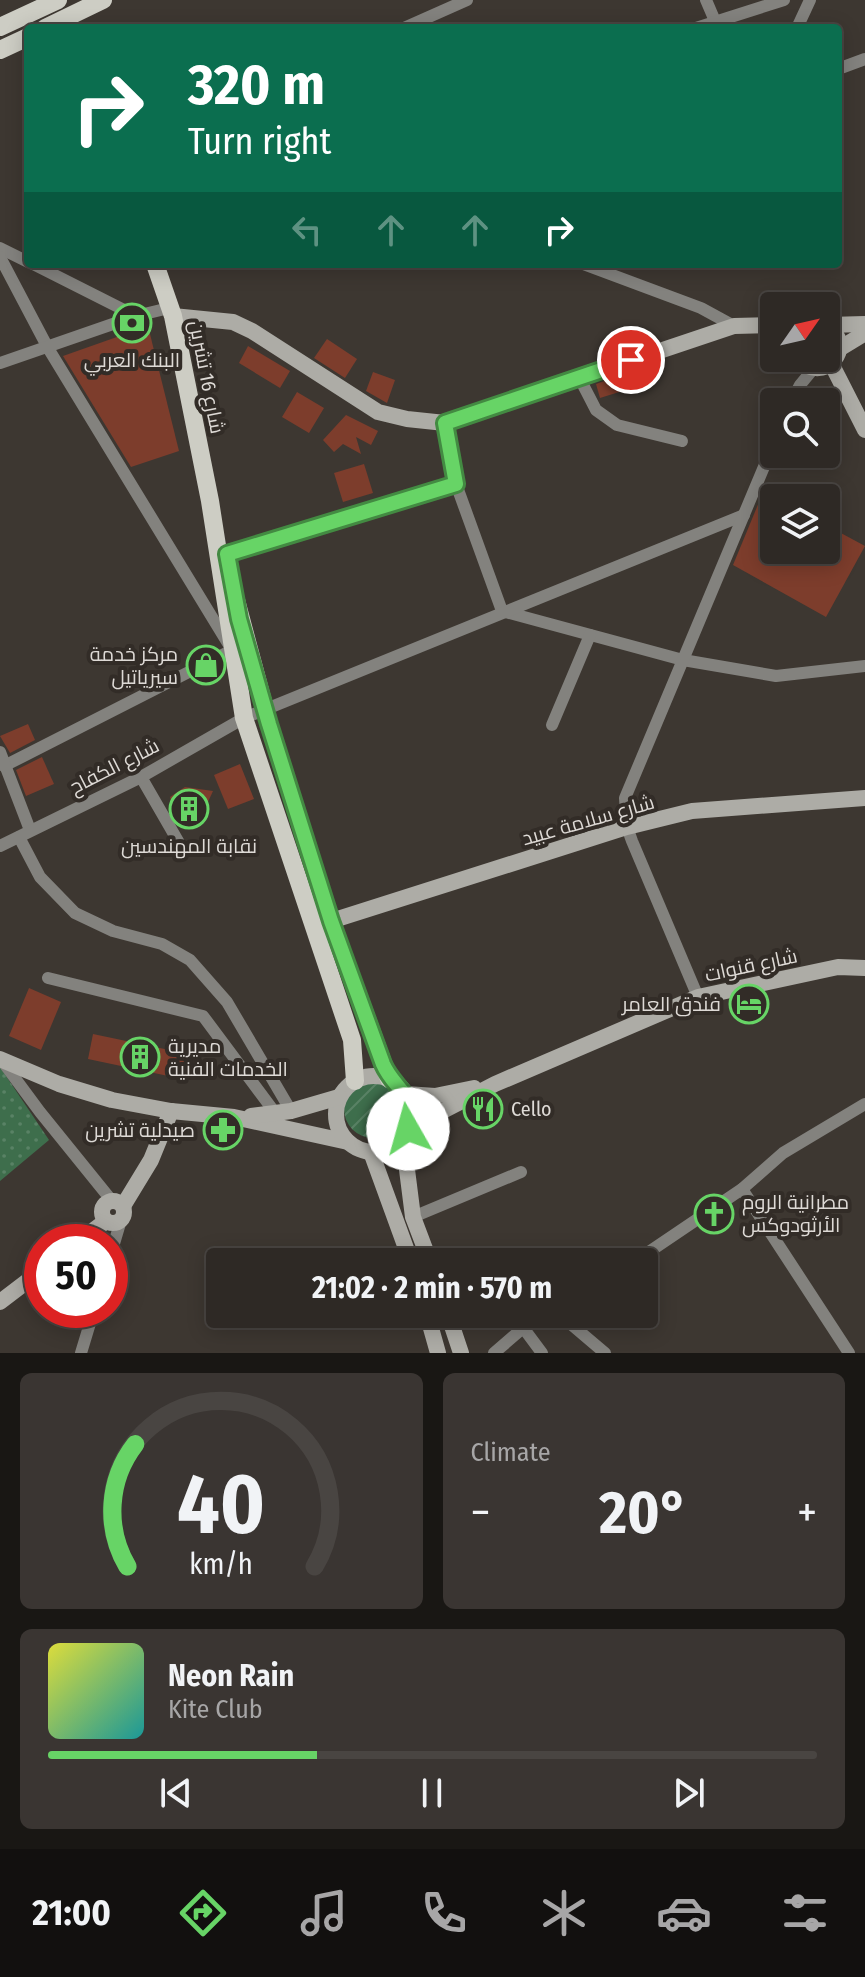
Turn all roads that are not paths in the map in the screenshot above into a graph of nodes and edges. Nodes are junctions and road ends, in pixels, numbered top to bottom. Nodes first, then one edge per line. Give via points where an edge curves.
1 (58, 0) edge
2 (467, 0) edge
3 (706, 0) edge
4 (784, 0) edge
5 (810, 0) edge
6 (91, 3) edge
7 (715, 21) junction
8 (52, 24) edge
9 (91, 24) edge
10 (413, 24) edge
11 (707, 24) edge
12 (799, 24) edge
13 (0, 27) edge
14 (24, 39) edge
15 (0, 50) edge
16 (865, 59) edge
17 (842, 68) edge
18 (0, 248) edge
19 (0, 257) edge
20 (24, 260) edge
21 (40, 268) edge
22 (161, 268) edge
23 (594, 268) edge
24 (171, 312) junction
25 (136, 316) junction
26 (840, 324) edge
27 (865, 324) edge
28 (760, 325) edge
29 (734, 326) junction
30 (865, 333) edge
31 (48, 348) junction
32 (840, 352) edge
33 (0, 363) edge
34 (840, 368) edge
35 (579, 377) junction
36 (445, 423) junction
37 (865, 430) edge
38 (682, 441) dead end
39 (764, 468) edge
40 (456, 484) junction
41 (210, 501) junction
42 (744, 515) junction
43 (227, 554) junction
44 (502, 611) junction
45 (590, 635) junction
46 (232, 650) junction
47 (683, 660) junction
48 (865, 666) edge
49 (265, 710) junction
50 (244, 718) junction
51 (552, 725) dead end
52 (0, 752) edge
53 (4, 766) junction
54 (141, 777) junction
55 (865, 798) edge
56 (627, 827) junction
57 (25, 833) junction
58 (0, 846) edge
59 (182, 848) dead end
60 (331, 921) junction
61 (865, 968) edge
62 (48, 978) dead end
63 (698, 997) junction
64 (1, 1060) edge
65 (389, 1079) junction
66 (355, 1081) junction
67 (495, 1084) junction
68 (406, 1094) junction
69 (339, 1097) junction
70 (865, 1104) edge
71 (171, 1111) junction
72 (283, 1112) junction
73 (234, 1117) junction
74 (406, 1134) junction
75 (348, 1142) junction
76 (371, 1152) junction
77 (521, 1172) dead end
78 (742, 1189) junction
79 (115, 1212) junction
80 (395, 1215) junction
81 (413, 1217) junction
82 (100, 1224) edge
83 (114, 1224) edge
84 (406, 1248) edge
85 (425, 1248) edge
86 (655, 1248) edge
87 (24, 1284) edge
88 (0, 1302) edge
89 (89, 1328) edge
90 (431, 1328) edge
91 (453, 1328) edge
92 (523, 1328) joint
93 (576, 1328) edge
94 (81, 1353) edge
95 (438, 1353) edge
96 (461, 1353) edge
97 (494, 1353) edge
98 (542, 1353) edge
99 (605, 1353) edge
100 (849, 1353) edge

1 - 13 main road
2 - 10 street
3 - 7 street
4 - 7 street
5 - 12 street
6 - 8 main road
6 - 9 main road
7 - 11 street
14 - 15 main road
16 - 17 street
18 - 20 street
19 - 31 street
21 - 25 street
22 - 24 main road, شارع 16 تشرين
23 - 29 street
24 - 25 street
24 - 36 main road via 233,322 252,331 378,412
24 - 41 main road, شارع 16 تشرين
25 - 31 street
26 - 27 main road
28 - 29 main road
29 - 35 main road
30 - 32 main road
31 - 33 street
31 - 46 street
34 - 37 main road
35 - 36 main road
35 - 38 street via 596,410 617,425
36 - 40 street
39 - 42 street
40 - 43 street
40 - 44 street
41 - 43 main road
41 - 46 main road
42 - 44 street, شارع الكفاح
42 - 47 street
43 - 49 main road
44 - 45 street
44 - 49 street, شارع الكفاح
45 - 47 street
45 - 51 street
46 - 50 main road
46 - 53 street
47 - 48 street via 776,676
47 - 56 street via 625,798
49 - 50 street, شارع الكفاح
49 - 60 main road
50 - 54 street, شارع الكفاح
50 - 66 main road via 352,1040
52 - 53 street
53 - 57 street
54 - 57 street, شارع الكفاح
54 - 59 street
55 - 56 main road, شارع سلامة عبيد via 692,811
56 - 60 main road, شارع سلامة عبيد
56 - 63 street
57 - 58 street, شارع الكفاح
57 - 72 street via 40,877 75,913 113,931 162,944 190,960 227,1002
60 - 65 main road
61 - 63 main road, شارع قنوات via 838,967
62 - 72 street via 203,1016
63 - 67 main road, شارع قنوات
64 - 71 main road via 112,1100
64 - 79 street
65 - 66 main road via 366,1076
65 - 68 main road
66 - 69 main road
67 - 68 main road via 435,1096
67 - 74 main road, شارع قنوات via 429,1116
68 - 74 main road via 412,1111
69 - 72 main road
69 - 75 main road via 337,1126
70 - 78 street via 783,1153
71 - 73 main road
71 - 79 main road via 151,1160
72 - 73 main road
73 - 75 main road
74 - 76 main road via 383,1151
74 - 81 main road
75 - 76 main road
76 - 80 main road
77 - 81 street
78 - 86 street
78 - 100 street
79 - 82 main road
79 - 83 street
80 - 81 main road
80 - 84 main road
81 - 85 main road
87 - 88 main road
89 - 94 street
90 - 95 main road
91 - 96 main road
92 - 97 street
92 - 98 street
93 - 99 street

